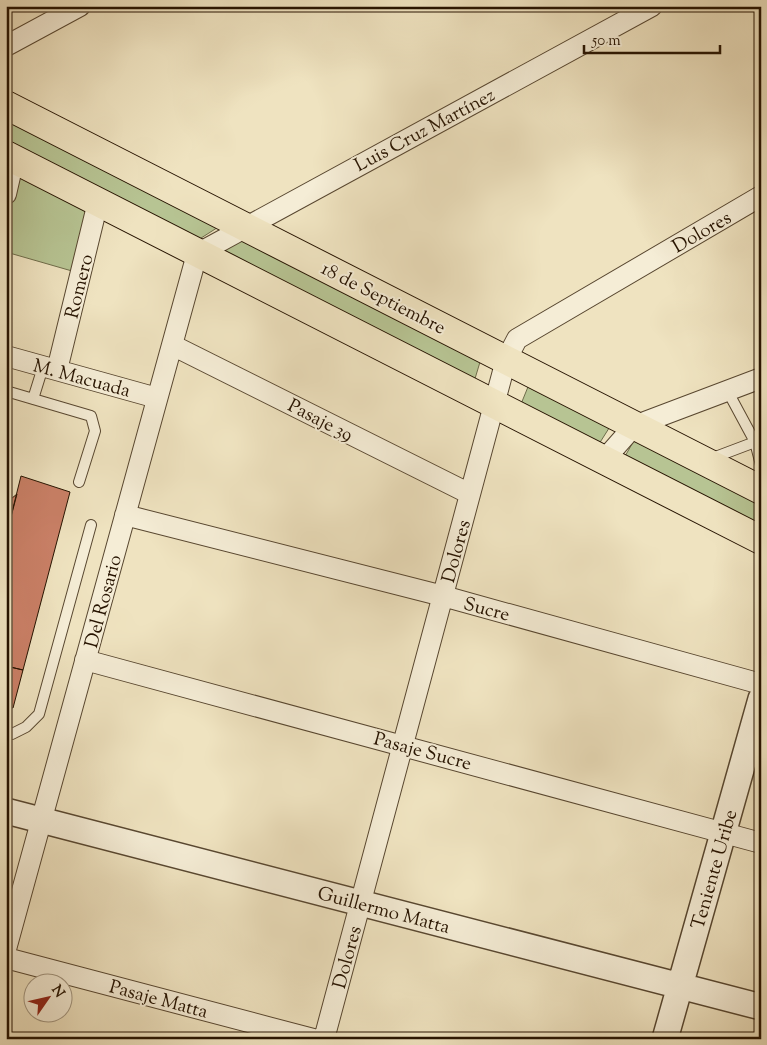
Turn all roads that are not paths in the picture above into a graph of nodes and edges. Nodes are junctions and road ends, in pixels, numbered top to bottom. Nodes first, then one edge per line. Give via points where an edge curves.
1 (80, 6) edge
2 (652, 6) edge
3 (6, 46) edge
4 (6, 104) edge
5 (10, 157) edge
6 (6, 194) edge
7 (761, 196) edge
8 (98, 202) junction
9 (244, 226) junction
10 (197, 254) junction
11 (172, 345) junction
12 (6, 356) edge
13 (506, 360) junction
14 (50, 369) junction
15 (761, 378) edge
16 (727, 390) junction
17 (6, 392) edge
18 (157, 398) junction
19 (33, 399) junction
20 (495, 404) junction
21 (634, 426) junction
22 (758, 443) edge
23 (604, 460) junction
24 (704, 462) junction
25 (761, 465) edge
26 (79, 482) dead end
27 (761, 490) edge
28 (470, 494) junction
29 (125, 515) junction
30 (91, 525) dead end
31 (761, 540) edge
32 (443, 596) junction
33 (86, 660) junction
34 (761, 684) edge
35 (761, 699) edge
36 (6, 733) edge
37 (404, 745) junction
38 (6, 811) edge
39 (42, 820) junction
40 (723, 833) junction
41 (761, 843) edge
42 (361, 903) junction
43 (6, 949) edge
44 (6, 958) edge
45 (680, 986) junction
46 (761, 1007) edge
47 (313, 1039) edge
48 (324, 1039) edge
49 (665, 1039) edge

1 - 3 street
2 - 9 street, Luis Cruz Martínez
4 - 9 main road, 18 de Septiembre
5 - 6 street
5 - 8 main road
7 - 13 street, Dolores via 517,339
8 - 10 main road
8 - 14 street, Romero
9 - 10 street, Luis Cruz Martínez
9 - 13 main road, 18 de Septiembre
10 - 11 street, Del Rosario
10 - 20 main road
11 - 18 street, Del Rosario
11 - 28 street, Pasaje 39
12 - 14 street, M. Macuada
13 - 20 street, Dolores
13 - 21 main road, 18 de Septiembre
14 - 18 street, M. Macuada
14 - 19 lane
15 - 16 street
16 - 21 street
16 - 22 lane
17 - 19 lane
18 - 29 street, Del Rosario
19 - 26 lane via 91,416 95,431
20 - 23 main road
20 - 28 street, Dolores
21 - 23 street
21 - 24 main road, 18 de Septiembre
22 - 24 lane
22 - 25 lane
23 - 31 main road
24 - 27 main road, 18 de Septiembre
28 - 32 street, Dolores
29 - 32 street, Sucre
29 - 33 street, Del Rosario
30 - 36 lane via 38,714 26,727 12,734
32 - 34 street, Sucre
32 - 37 street, Dolores
33 - 37 street, Pasaje Sucre
33 - 39 street, Del Rosario
35 - 40 street, Teniente Uribe
37 - 40 street, Pasaje Sucre
37 - 42 street, Dolores
38 - 39 street, Guillermo Matta
39 - 42 street, Guillermo Matta
39 - 43 street, Del Rosario
40 - 41 street, Pasaje Sucre
40 - 45 street, Teniente Uribe
42 - 45 street, Guillermo Matta
42 - 48 street, Dolores
44 - 47 street, Pasaje Matta
45 - 46 street, Guillermo Matta
45 - 49 street, Teniente Uribe

